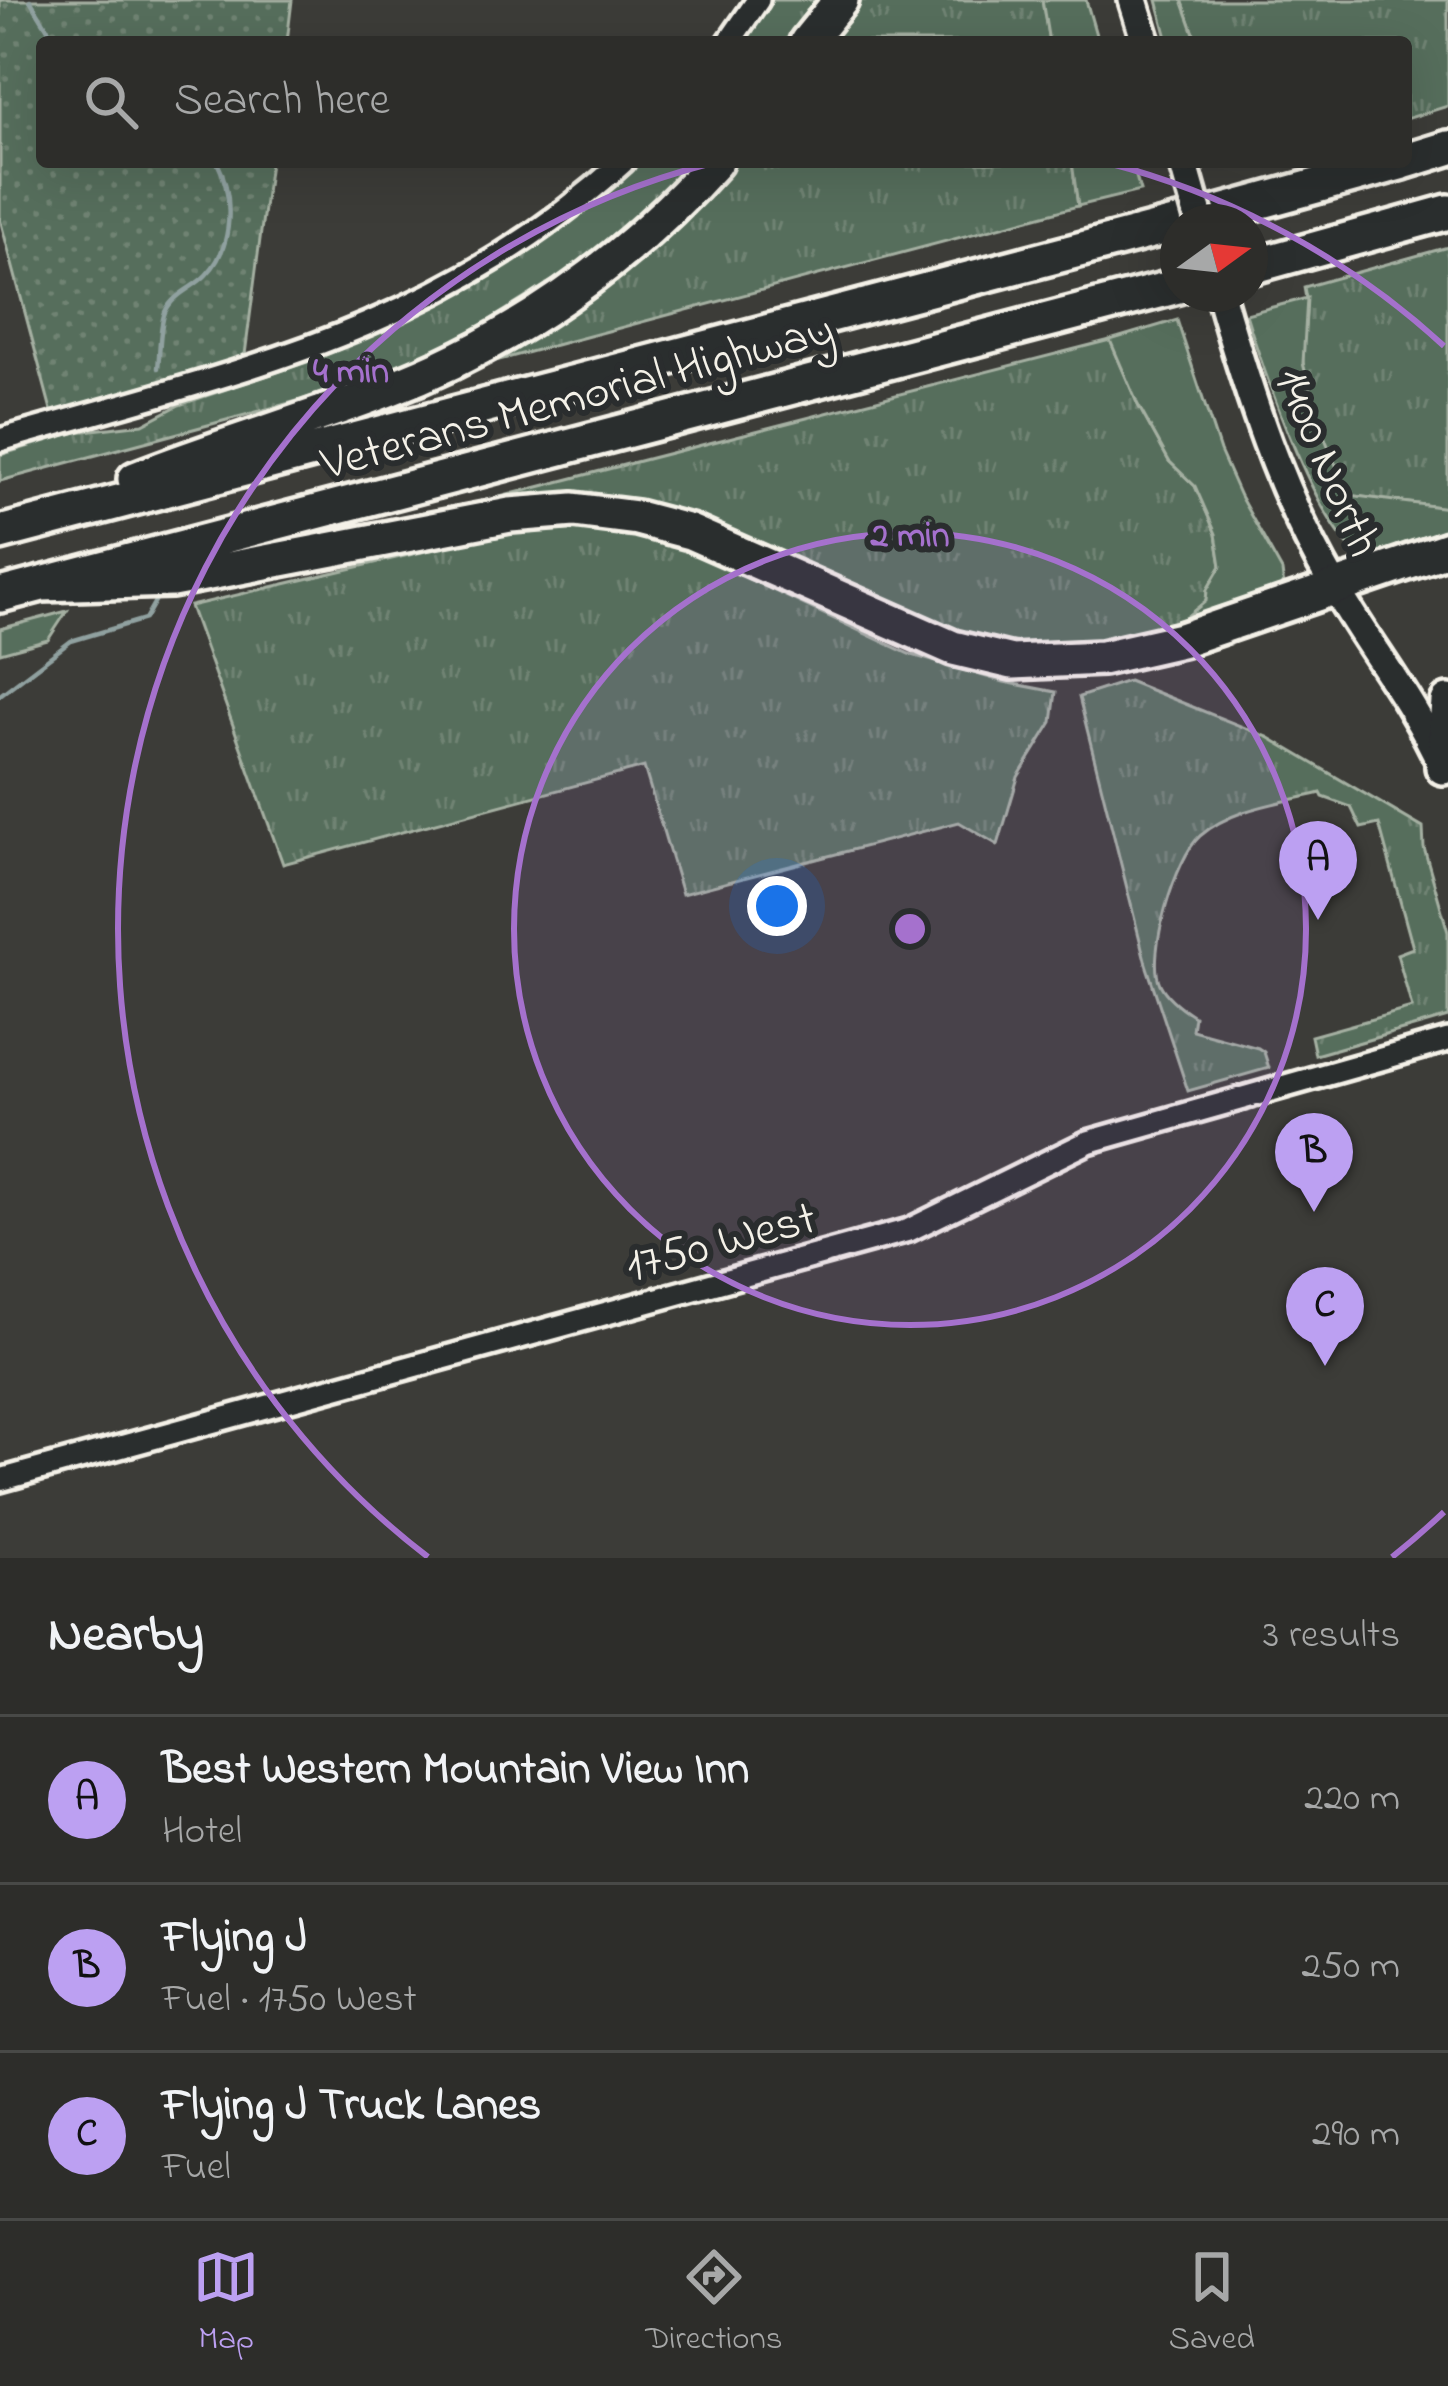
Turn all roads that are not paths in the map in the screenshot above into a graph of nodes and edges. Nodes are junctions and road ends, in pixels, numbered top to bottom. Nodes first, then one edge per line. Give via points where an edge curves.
1 (758, 0) edge
2 (841, 0) edge
3 (1133, 0) edge
4 (733, 36) edge
5 (812, 36) edge
6 (1144, 36) edge
7 (1448, 148) edge
8 (1412, 159) edge
9 (616, 168) edge
10 (710, 168) edge
11 (1185, 168) edge
12 (1382, 168) edge
13 (1195, 204) edge
14 (1251, 204) edge
15 (1448, 212) edge
16 (1160, 229) edge
17 (1268, 262) edge
18 (1160, 291) edge
19 (1225, 312) edge
20 (0, 440) edge
21 (3, 533) edge
22 (1448, 549) edge
23 (41, 584) junction
24 (1333, 585) junction
25 (0, 595) edge
26 (1448, 702) edge
27 (1445, 773) edge
28 (1448, 1040) edge
29 (0, 1480) edge

1 - 4 street
2 - 5 highway
3 - 6 main road
7 - 8 highway, Veterans Memorial Highway
9 - 20 street via 523,242 395,315 296,354
10 - 21 highway via 620,254 523,324 459,358
11 - 13 main road, bridge
12 - 14 highway, Veterans Memorial Highway
15 - 17 highway
16 - 21 highway, Veterans Memorial Highway
18 - 23 highway, Veterans Memorial Highway
19 - 24 main road, 1400 North via 1281,485
22 - 24 highway
23 - 24 highway via 172,580 510,515 574,510 690,532 953,648 1012,662 1102,658 1161,644
23 - 25 highway, Veterans Memorial Highway
24 - 27 main road, 1400 North via 1411,704
26 - 27 highway
28 - 29 street, 1750 West via 1088,1142 909,1230

